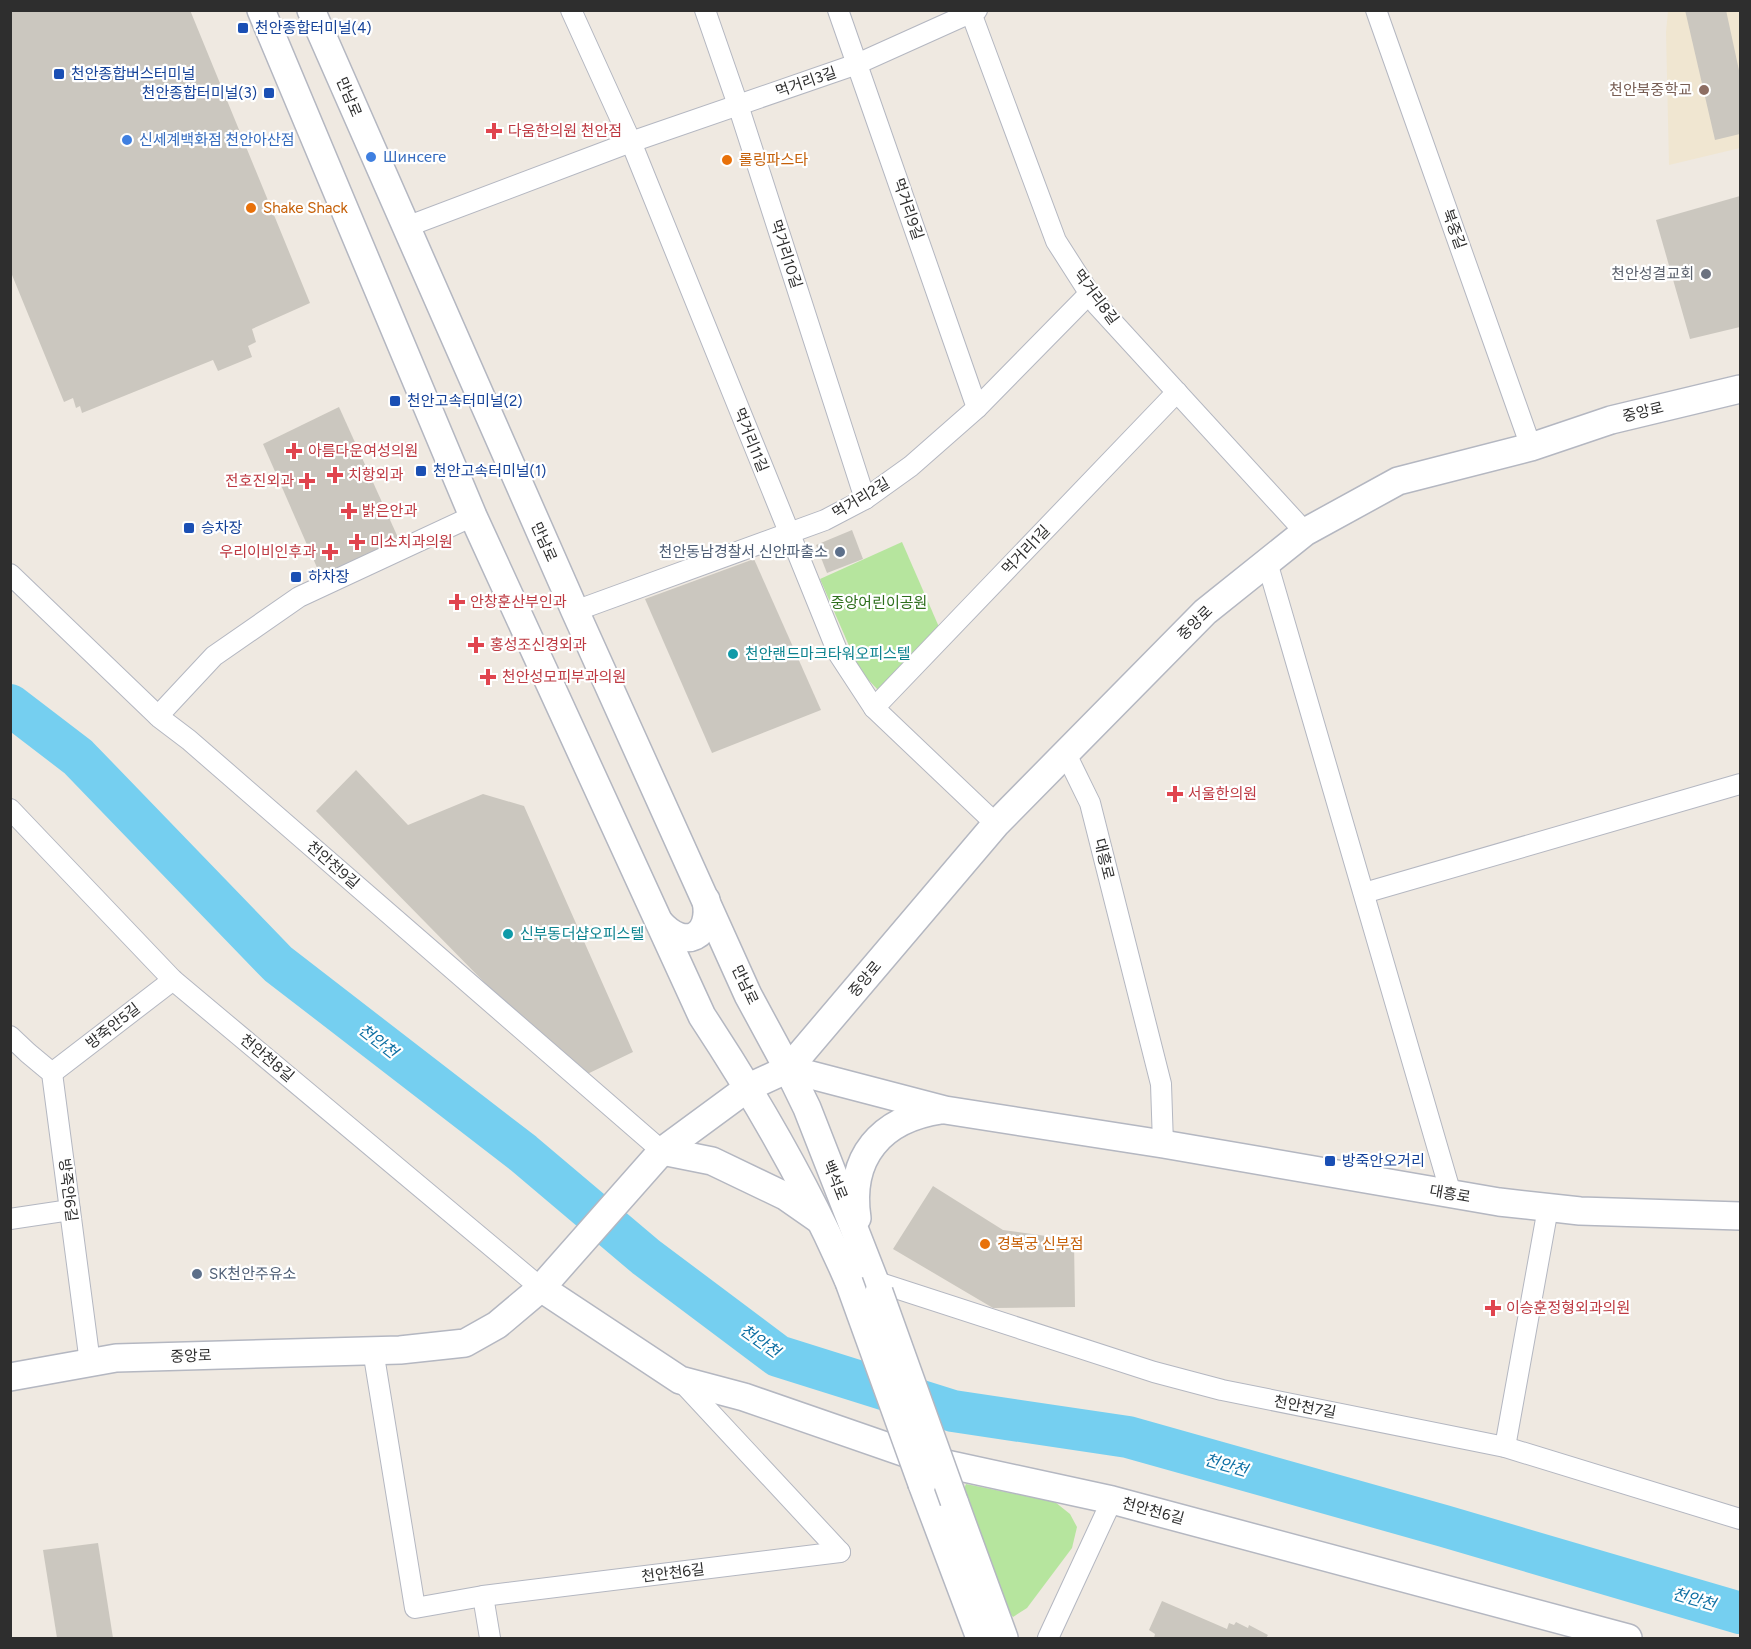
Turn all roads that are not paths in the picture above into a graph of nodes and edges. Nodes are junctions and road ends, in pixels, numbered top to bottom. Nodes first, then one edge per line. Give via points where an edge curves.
1 (261, 10) edge
2 (311, 10) edge
3 (572, 10) edge
4 (705, 10) edge
5 (838, 10) edge
6 (1376, 10) edge
7 (973, 11) edge
8 (857, 64) junction
9 (738, 105) junction
10 (631, 142) junction
11 (406, 227) junction
12 (1090, 293) junction
13 (1740, 389) edge
14 (1177, 392) junction
15 (977, 408) junction
16 (1531, 447) junction
17 (865, 499) junction
18 (472, 516) junction
19 (1305, 532) junction
20 (788, 533) junction
21 (1267, 562) junction
22 (10, 574) edge
23 (575, 611) junction
24 (874, 708) junction
25 (158, 716) junction
26 (1066, 754) junction
27 (1740, 784) edge
28 (10, 809) edge
29 (996, 824) junction
30 (1364, 893) junction
31 (706, 900) junction
32 (660, 923) junction
33 (173, 980) junction
34 (10, 1036) edge
35 (19, 1057) edge
36 (788, 1069) junction
37 (52, 1073) junction
38 (749, 1087) junction
39 (945, 1110) junction
40 (1163, 1144) junction
41 (662, 1151) junction
42 (1451, 1194) junction
43 (1548, 1208) junction
44 (70, 1210) junction
45 (1740, 1216) edge
46 (10, 1218) edge
47 (824, 1224) junction
48 (860, 1243) junction
49 (867, 1285) junction
50 (541, 1288) junction
51 (373, 1350) junction
52 (90, 1363) junction
53 (10, 1377) edge
54 (680, 1380) junction
55 (1505, 1447) junction
56 (1112, 1500) junction
57 (1740, 1519) edge
58 (483, 1596) junction
59 (490, 1638) edge
60 (980, 1638) edge
61 (1004, 1638) edge
62 (1048, 1638) edge
63 (1628, 1638) edge

1 - 18 street
2 - 11 street, 만남로
3 - 10 street, 먹거리11길
4 - 9 street, 먹거리10길
5 - 8 street, 먹거리9길
6 - 16 street, 북중길
7 - 8 street, 먹거리3길
7 - 12 street, 먹거리8길 via 1056,241
8 - 9 street, 먹거리3길
8 - 15 street, 먹거리9길
9 - 10 street, 먹거리3길
9 - 17 street, 먹거리10길
10 - 11 street, 먹거리3길
10 - 20 street, 먹거리11길
11 - 23 street, 만남로
12 - 14 street, 먹거리8길
12 - 15 street, 먹거리2길
13 - 16 street, 중앙로 via 1611,420
14 - 19 street, 먹거리8길
14 - 24 street, 먹거리1길
15 - 17 street, 먹거리2길 via 911,466
16 - 19 street, 중앙로 via 1398,481
17 - 20 street, 먹거리2길 via 825,520
18 - 25 street via 299,597 214,656
18 - 32 street
19 - 21 street, 중앙로
20 - 23 street, 먹거리2길
20 - 24 street, 먹거리11길 via 838,653
21 - 26 street, 중앙로 via 1205,612
21 - 30 street
22 - 25 street, 천안천9길
23 - 31 street, 만남로
24 - 29 street, 먹거리11길
25 - 41 street, 천안천9길
26 - 29 street, 중앙로
26 - 40 street, 대흥로 via 1090,803 1161,1084
27 - 30 street
28 - 33 street, 천안천8길
29 - 36 street, 중앙로
30 - 42 street
31 - 32 street via 707,922 694,937 674,935
31 - 36 street, 만남로 via 748,995
32 - 38 street via 702,1016
33 - 37 street, 방죽안5길
33 - 50 street, 천안천8길
34 - 35 street
35 - 37 street
36 - 38 street
36 - 39 street, 대흥로
36 - 48 street, 백석로
37 - 44 street, 방죽안6길
38 - 41 street
38 - 47 street, 백석로
39 - 40 street, 대흥로
39 - 48 street via 899,1122 879,1137 868,1152 857,1173 854,1199
40 - 42 street, 대흥로
41 - 47 street via 712,1161 785,1196
41 - 50 street, 중앙로
42 - 43 street, 대흥로
43 - 45 street, 대흥로
43 - 55 street
44 - 46 street
44 - 52 street, 방죽안6길
47 - 49 street, 백석로
48 - 49 street, 백석로
49 - 55 street, 천안천7길 via 1222,1390
49 - 60 street, bridge via 922,1484
49 - 61 street, bridge
50 - 51 street, 중앙로 via 497,1325 465,1343
50 - 54 street, 천안천6길
51 - 52 street, 중앙로
51 - 58 street, 천안천6길 via 416,1608
52 - 53 street, 중앙로
54 - 56 street, 천안천6길 via 744,1397 923,1459
54 - 58 street, 천안천6길 via 840,1552
55 - 57 street, 천안천7길
56 - 62 street
56 - 63 street, 천안천6길
58 - 59 street

